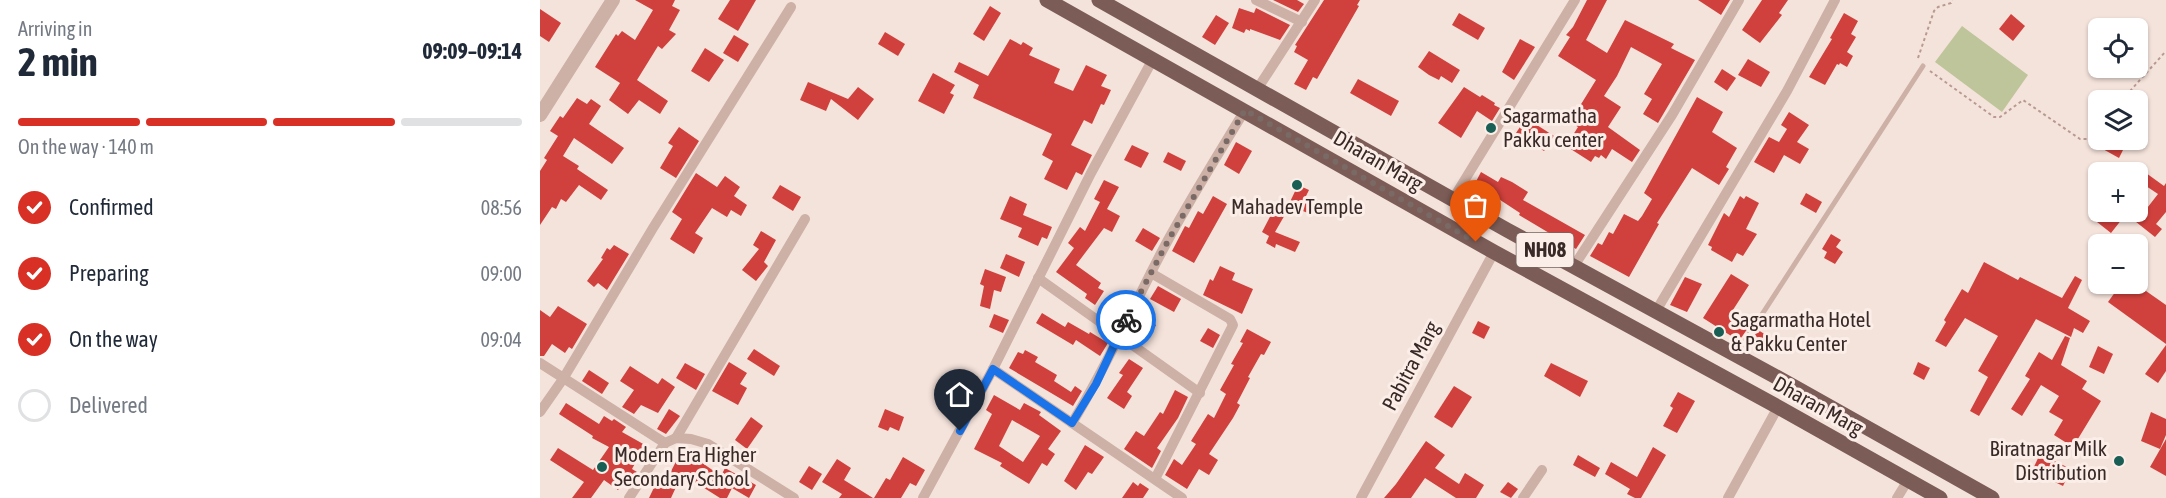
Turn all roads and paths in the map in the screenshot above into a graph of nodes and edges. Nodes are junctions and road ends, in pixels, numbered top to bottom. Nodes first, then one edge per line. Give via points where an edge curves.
1 (613, 0) edge
2 (1047, 0) edge
3 (1099, 0) edge
4 (1256, 0) edge
5 (1315, 0) edge
6 (1575, 0) edge
7 (1739, 0) edge
8 (1835, 0) edge
9 (1952, 0) edge
10 (791, 7) dead end
11 (1302, 22) junction
12 (2166, 51) edge
13 (1152, 59) junction
14 (1923, 66) junction
15 (1258, 88) junction
16 (2131, 90) edge
17 (1245, 110) junction
18 (540, 115) edge
19 (2088, 139) edge
20 (1453, 199) junction
21 (805, 219) dead end
22 (1494, 252) junction
23 (1574, 266) junction
24 (1151, 273) junction
25 (1038, 278) junction
26 (1656, 311) junction
27 (1118, 335) junction
28 (1736, 355) junction
29 (540, 363) edge
30 (993, 369) junction
31 (563, 379) junction
32 (1200, 393) junction
33 (1778, 407) junction
34 (540, 412) edge
35 (1072, 423) junction
36 (676, 438) junction
37 (664, 443) junction
38 (1542, 470) dead end
39 (1155, 479) junction
40 (1908, 480) junction
41 (629, 498) edge
42 (794, 498) edge
43 (923, 498) edge
44 (1182, 498) edge
45 (1361, 498) edge
46 (1523, 498) edge
47 (1728, 498) edge
48 (1897, 498) edge
49 (1940, 498) edge
50 (1992, 498) edge

1 - 18 street
2 - 13 main road, Dharan Marg / NH08
3 - 15 main road, Dharan Marg / NH08
4 - 11 street
5 - 11 street
6 - 20 street
7 - 23 street via 1672,115
8 - 26 street via 1787,91
9 - 14 path via 1934,11 1918,53
10 - 31 street
11 - 15 street
12 - 16 path
13 - 17 main road, Dharan Marg / NH08
13 - 25 street
14 - 19 path via 1994,117 2000,117 2023,100 2080,139
14 - 28 lane
15 - 20 main road, Dharan Marg / NH08
17 - 22 main road, Dharan Marg / NH08
17 - 24 street
20 - 23 main road, Dharan Marg / NH08
21 - 36 street
22 - 33 main road, Dharan Marg / NH08
22 - 45 street, Pabitra Marg
23 - 26 main road, Dharan Marg / NH08
24 - 27 street
24 - 32 street via 1232,322 1232,330
25 - 27 street
25 - 30 street
26 - 28 main road, Dharan Marg / NH08
27 - 32 street
27 - 35 street via 1096,384
28 - 50 main road, Dharan Marg / NH08
29 - 31 street
30 - 35 street
30 - 43 street
31 - 34 street
31 - 37 street
32 - 39 street
33 - 40 main road, Dharan Marg / NH08
33 - 47 street
35 - 39 street
36 - 37 street
36 - 42 street via 708,444
37 - 41 street
38 - 46 street
39 - 44 street
40 - 48 street
40 - 49 main road, Dharan Marg / NH08

